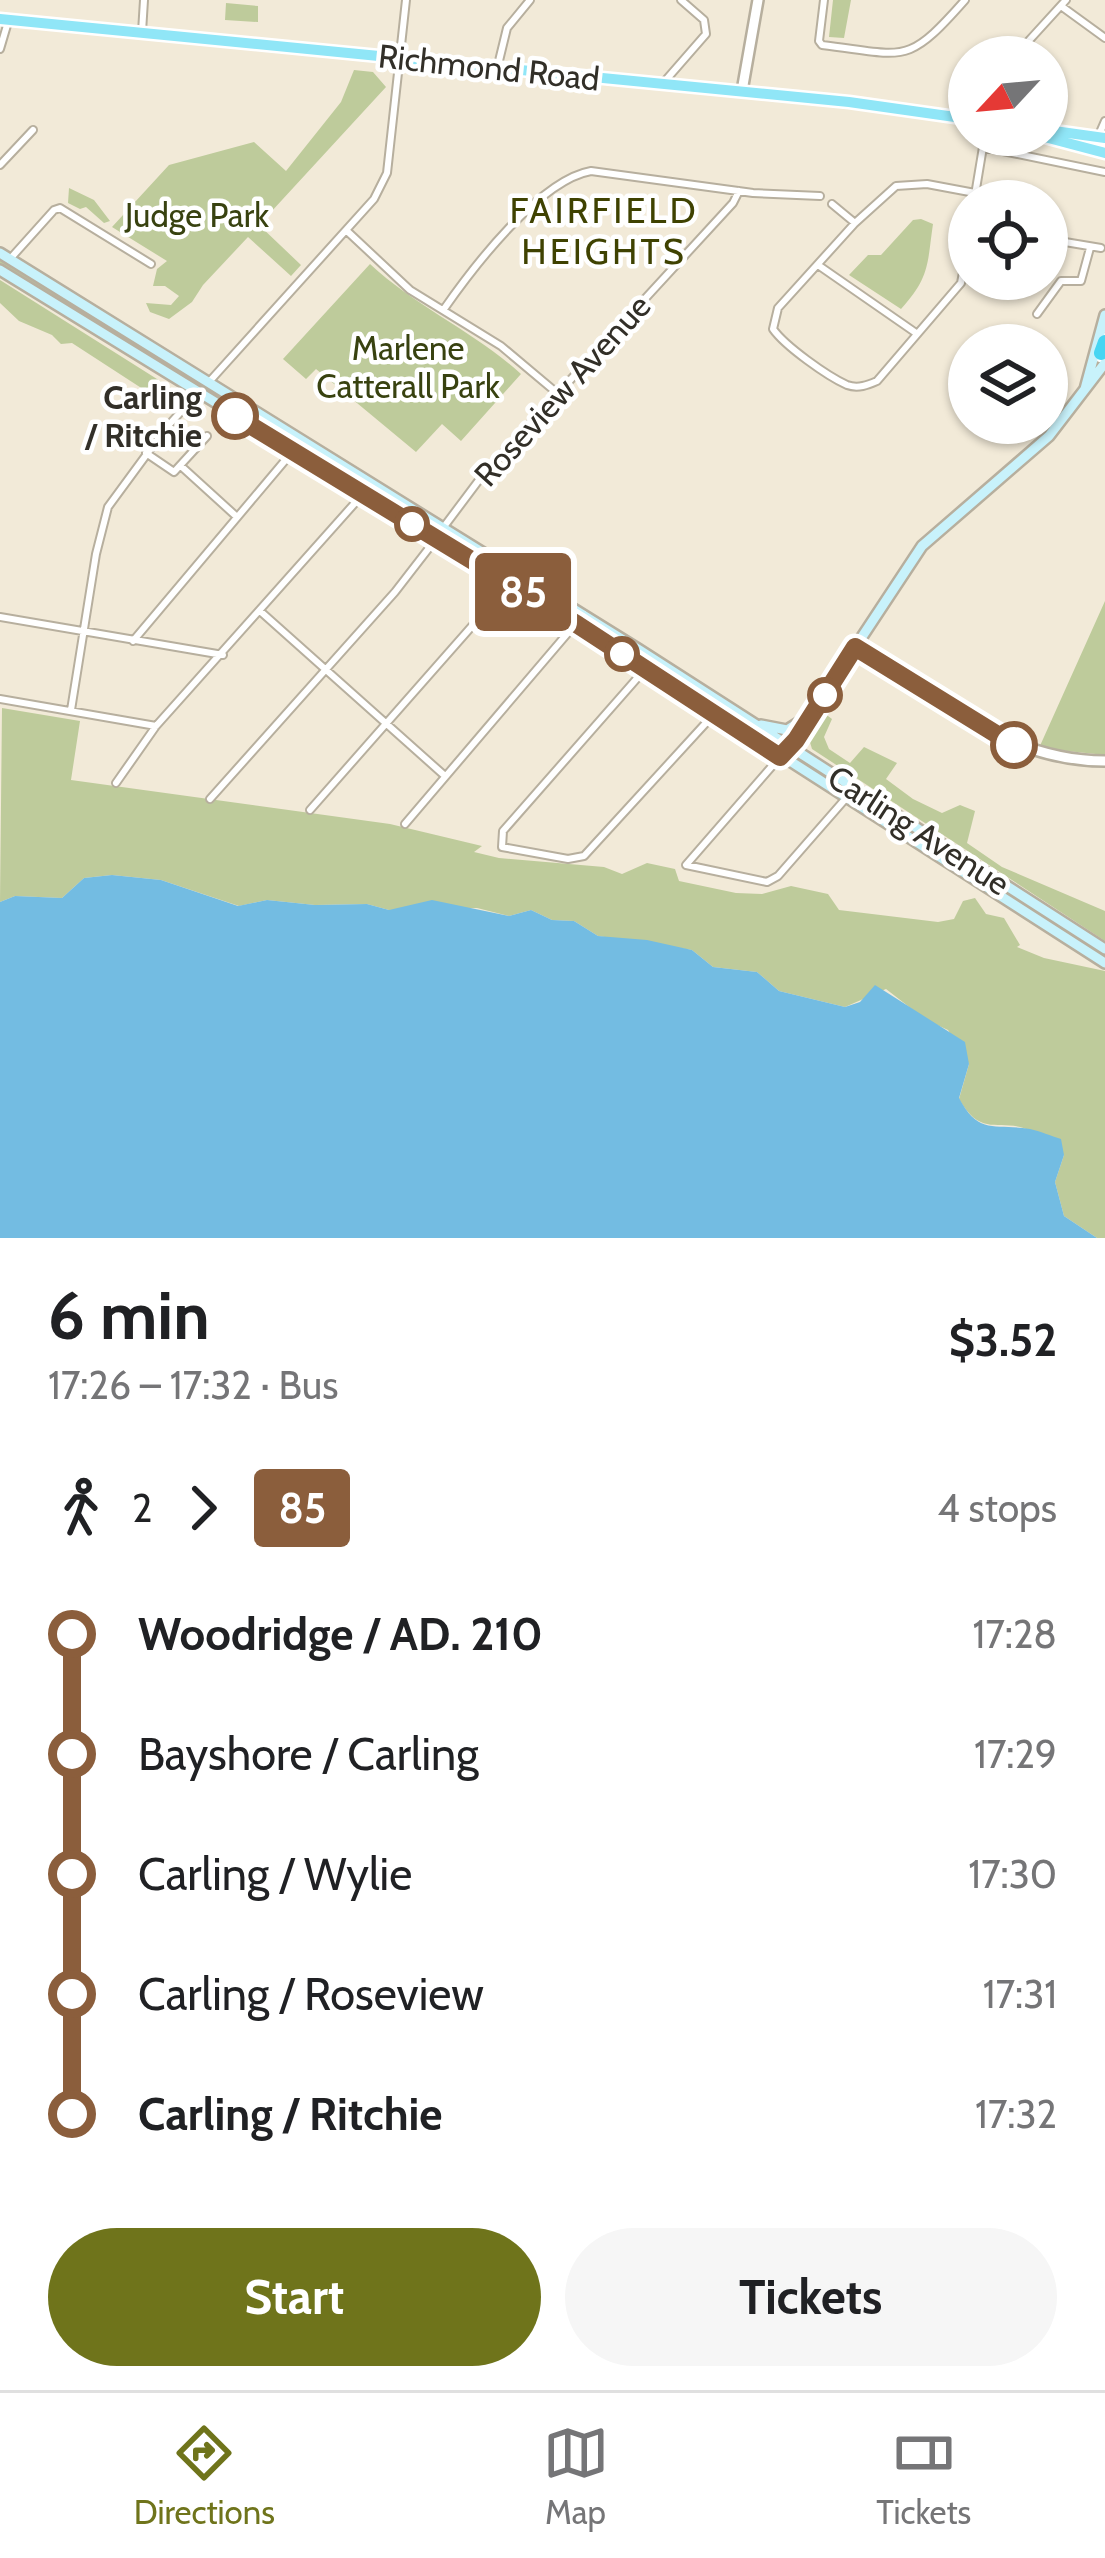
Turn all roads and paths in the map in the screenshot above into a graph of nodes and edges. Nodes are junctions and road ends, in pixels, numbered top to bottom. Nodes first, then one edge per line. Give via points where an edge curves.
1 (144, 0) edge
2 (406, 0) edge
3 (530, 0) edge
4 (681, 0) edge
5 (758, 0) edge
6 (824, 0) edge
7 (965, 0) edge
8 (1064, 3) edge
9 (3, 18) edge
10 (142, 32) junction
11 (1033, 36) edge
12 (1105, 38) edge
13 (0, 49) edge
14 (401, 58) junction
15 (497, 67) junction
16 (662, 84) junction
17 (742, 91) junction
18 (948, 116) edge
19 (1105, 121) edge
20 (33, 130) dead end
21 (1068, 133) edge
22 (1102, 138) edge
23 (1068, 143) edge
24 (1105, 153) edge
25 (1027, 156) edge
26 (0, 165) edge
27 (1105, 172) edge
28 (948, 190) edge
29 (739, 191) junction
30 (820, 196) dead end
31 (832, 204) dead end
32 (855, 223) junction
33 (347, 231) junction
34 (1068, 243) edge
35 (1090, 248) junction
36 (1102, 248) dead end
37 (5, 256) edge
38 (151, 264) dead end
39 (818, 265) junction
40 (0, 270) edge
41 (948, 298) edge
42 (444, 309) junction
43 (1036, 314) dead end
44 (1105, 315) edge
45 (916, 333) junction
46 (1104, 352) edge
47 (1091, 370) junction
48 (209, 382) junction
49 (557, 393) junction
50 (197, 394) junction
51 (1083, 394) junction
52 (207, 436) dead end
53 (293, 450) junction
54 (146, 453) junction
55 (181, 467) junction
56 (367, 490) junction
57 (237, 517) junction
58 (444, 527) junction
59 (436, 539) junction
60 (509, 584) junction
61 (260, 611) junction
62 (0, 617) edge
63 (580, 620) junction
64 (84, 632) junction
65 (133, 640) junction
66 (855, 647) junction
67 (223, 655) junction
68 (654, 659) junction
69 (327, 669) junction
70 (645, 670) junction
71 (0, 699) edge
72 (821, 700) junction
73 (717, 709) junction
74 (71, 710) junction
75 (743, 718) junction
76 (386, 724) junction
77 (156, 726) junction
78 (790, 747) junction
79 (780, 757) junction
80 (1105, 760) edge
81 (446, 777) junction
82 (116, 783) dead end
83 (847, 797) junction
84 (210, 799) dead end
85 (310, 811) dead end
86 (885, 814) junction
87 (405, 824) dead end
88 (1105, 949) edge
89 (1105, 962) edge

1 - 10 street
2 - 14 street
3 - 15 street via 507,28
4 - 16 street via 704,20 706,34
5 - 17 street
6 - 7 street via 822,45 898,54 922,46
8 - 11 street
8 - 12 street
9 - 10 main road, Richmond Road
9 - 13 street
10 - 14 main road, Richmond Road
14 - 15 main road, Richmond Road
14 - 33 street via 387,172
15 - 16 main road, Richmond Road
16 - 17 main road, Richmond Road
17 - 18 main road, Richmond Road
19 - 22 street
20 - 26 street
21 - 22 main road
23 - 24 main road
25 - 27 street
28 - 32 street via 896,186
29 - 30 street
29 - 42 street via 576,173 547,189
29 - 49 street, Roseview Avenue
31 - 32 street
32 - 39 street
33 - 42 street via 410,290
33 - 48 street
34 - 35 street
35 - 36 street
35 - 43 street via 1081,281 1061,280
37 - 38 street via 60,208
37 - 48 main road, Carling Avenue
39 - 45 street
39 - 45 street via 778,308 773,329 782,341 864,387
40 - 50 main road, Carling Avenue
41 - 45 street
42 - 49 street
44 - 47 main road
46 - 47 main road
46 - 51 main road
47 - 51 main road
48 - 56 main road, Carling Avenue
49 - 58 street, Roseview Avenue
50 - 53 main road, Carling Avenue
50 - 54 street
51 - 66 main road via 1049,436 922,546
52 - 55 street
53 - 56 main road, Carling Avenue
53 - 57 street
54 - 55 street via 169,472
54 - 64 street via 103,521
55 - 57 street
56 - 58 main road, Carling Avenue
56 - 59 main road, Carling Avenue
56 - 61 street
57 - 65 street
58 - 59 street, Roseview Avenue
58 - 63 main road, Carling Avenue
59 - 60 main road, Carling Avenue
59 - 69 street, Roseview Avenue
60 - 63 main road, Carling Avenue
60 - 76 street
61 - 67 street
61 - 69 street
62 - 64 street
63 - 68 main road, Carling Avenue
63 - 70 main road, Carling Avenue
63 - 81 street
64 - 65 street
64 - 74 street
65 - 67 street
66 - 72 main road
66 - 80 street via 1018,747
67 - 77 street
68 - 70 street
68 - 73 main road, Carling Avenue
69 - 76 street
69 - 84 street, Roseview Avenue
70 - 73 main road, Carling Avenue
70 - 73 street via 500,836 502,847 584,856
71 - 74 street
72 - 75 main road via 787,730
72 - 78 main road
73 - 75 main road, Carling Avenue
73 - 79 main road, Carling Avenue
74 - 77 street
75 - 78 main road, Carling Avenue
76 - 81 street
76 - 85 street
77 - 82 street
78 - 79 main road
78 - 86 main road, Carling Avenue
79 - 83 main road, Carling Avenue
79 - 83 street via 686,865 767,882
81 - 87 street
83 - 86 main road, Carling Avenue
86 - 88 main road, Carling Avenue
86 - 89 main road, Carling Avenue

